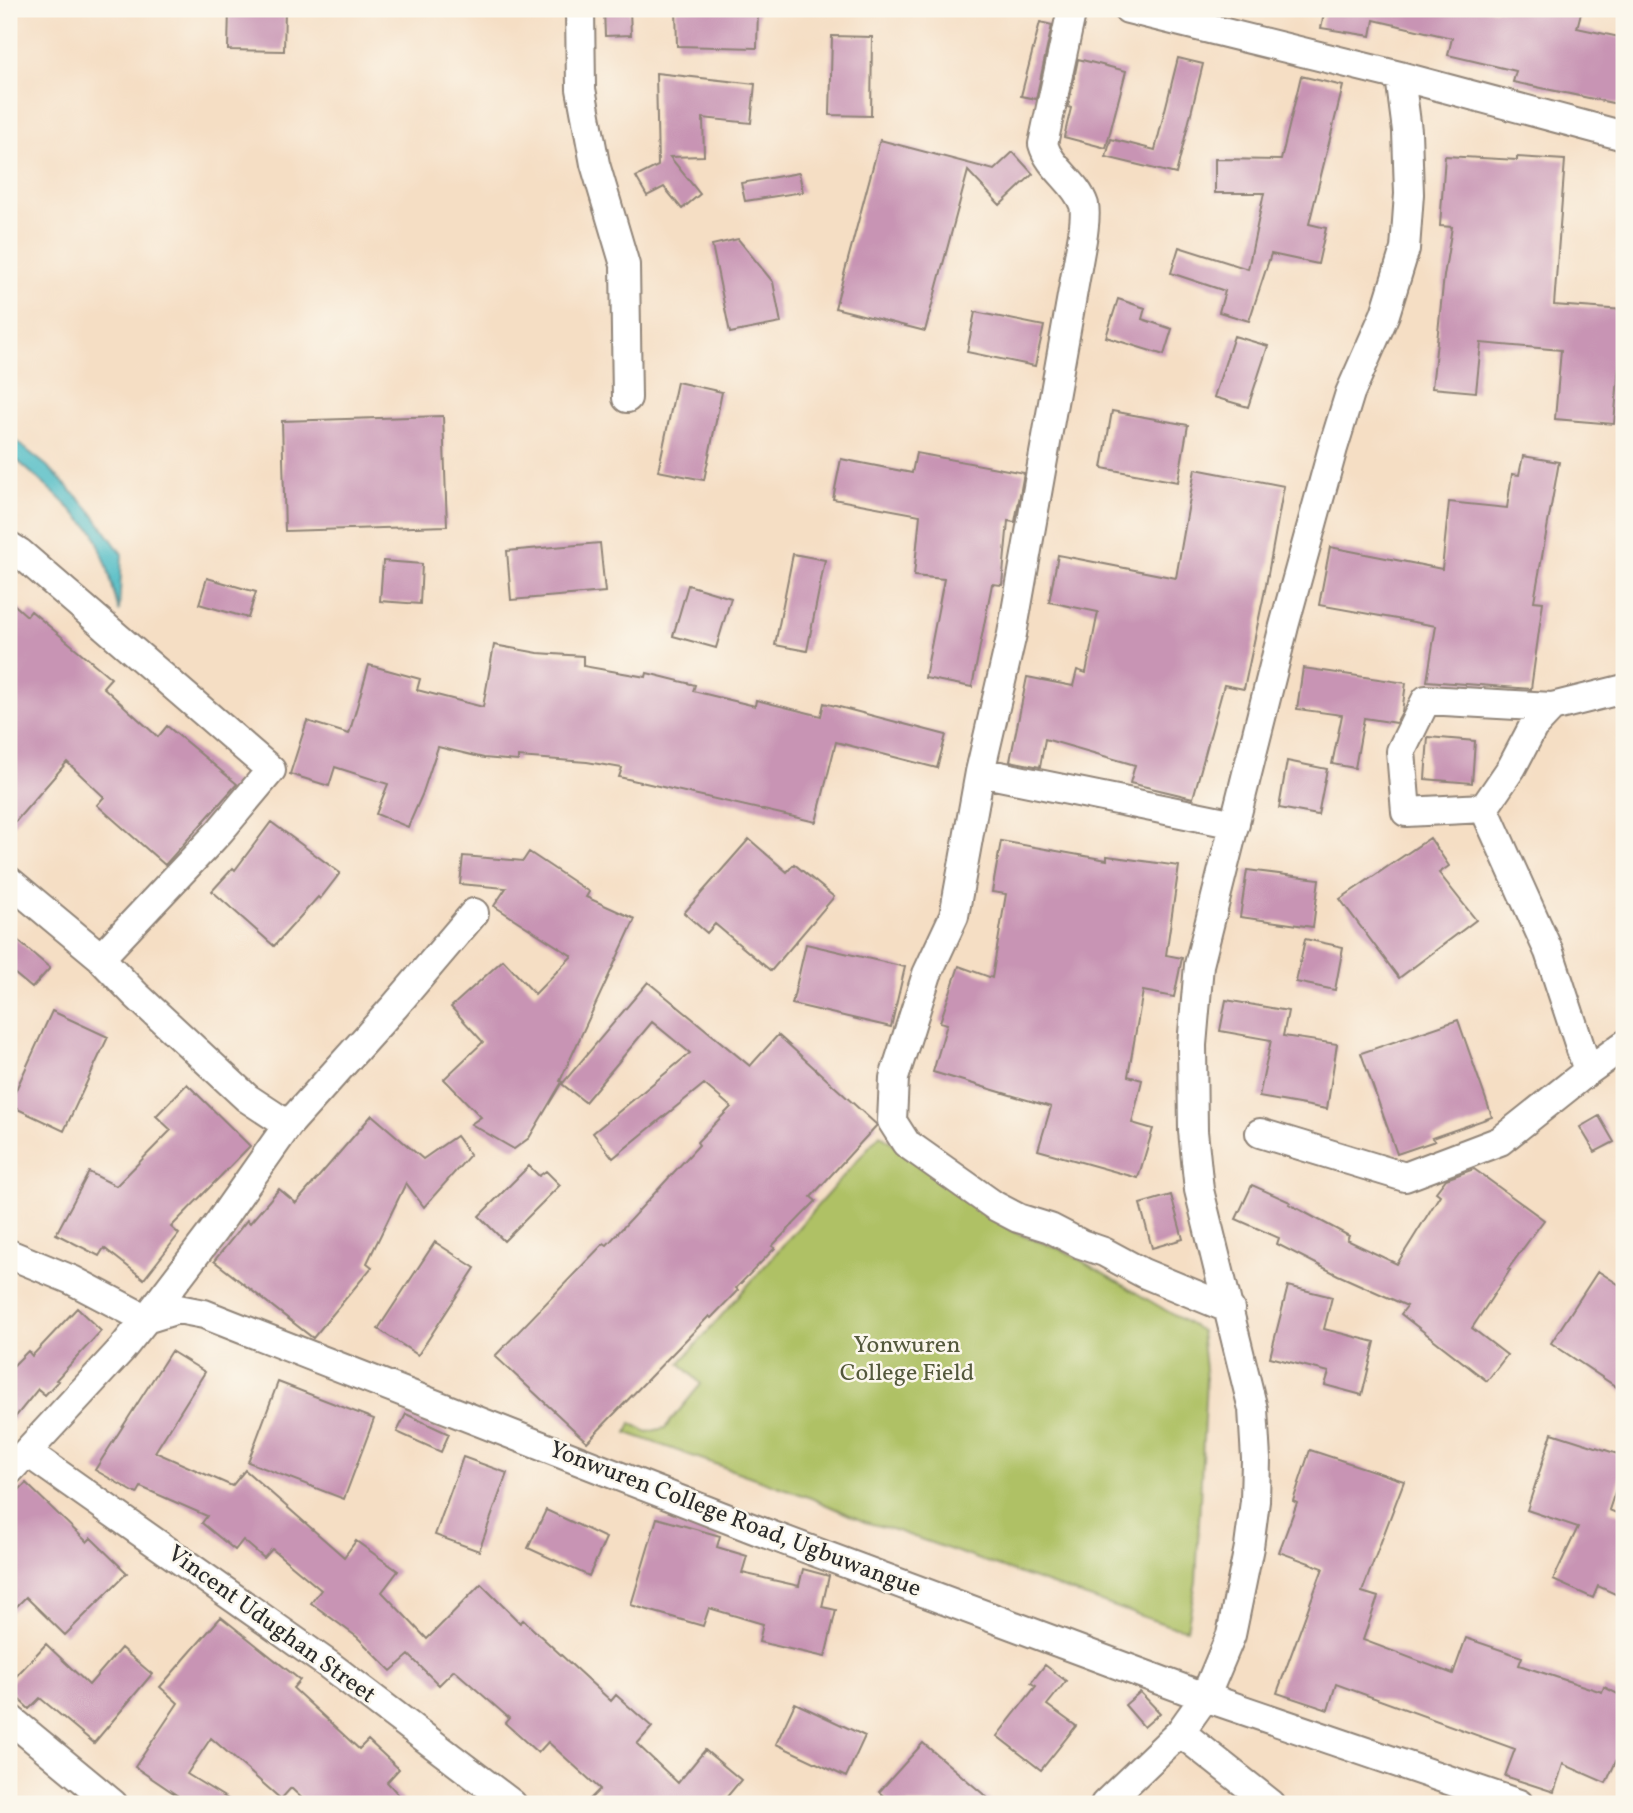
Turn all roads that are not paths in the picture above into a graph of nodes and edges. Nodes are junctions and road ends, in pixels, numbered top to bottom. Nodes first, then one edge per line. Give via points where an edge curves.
1 (580, 9) edge
2 (1072, 9) edge
3 (1128, 9) edge
4 (1400, 76) junction
5 (1624, 136) edge
6 (627, 398) dead end
7 (9, 546) edge
8 (1624, 689) edge
9 (1552, 707) junction
10 (980, 772) junction
11 (1484, 808) junction
12 (1235, 824) junction
13 (9, 881) edge
14 (474, 913) dead end
15 (104, 960) junction
16 (1624, 1045) edge
17 (1588, 1071) junction
18 (288, 1125) junction
19 (1260, 1133) dead end
20 (9, 1254) edge
21 (1230, 1309) junction
22 (146, 1319) junction
23 (18, 1462) edge
24 (1205, 1697) junction
25 (9, 1718) edge
26 (1180, 1732) junction
27 (113, 1804) edge
28 (512, 1804) edge
29 (1105, 1804) edge
30 (1271, 1804) edge
31 (1519, 1804) edge

1 - 6 street via 581,89 595,164 625,265
2 - 10 street via 1043,144 1046,156 1084,207 1083,234 1012,634
3 - 4 street
4 - 5 street
4 - 12 street via 1409,194 1405,249 1333,449
7 - 15 street via 271,769 219,832 103,955
8 - 9 street
9 - 11 street via 1533,727
9 - 11 street via 1426,701 1401,751 1406,812
10 - 12 street
10 - 21 street via 954,916 927,974 894,1078 892,1121 906,1143 1018,1219 1050,1228
11 - 17 street via 1549,952
12 - 21 street via 1199,965 1192,1058 1199,1190
13 - 15 street
14 - 18 street
15 - 18 street via 247,1098
16 - 17 street
17 - 19 street via 1500,1141 1405,1177
18 - 22 street
20 - 22 street via 72,1280
21 - 24 street via 1253,1409 1255,1501 1231,1635
22 - 23 street
22 - 24 street, Yonwuren College Road, Ugbuwangue via 178,1309 204,1314 754,1529
23 - 28 street, Vincent Udughan Street via 330,1665
24 - 26 street
24 - 31 street, Yonwuren College Road, Ugbuwangue
25 - 27 street
26 - 29 street
26 - 30 street

